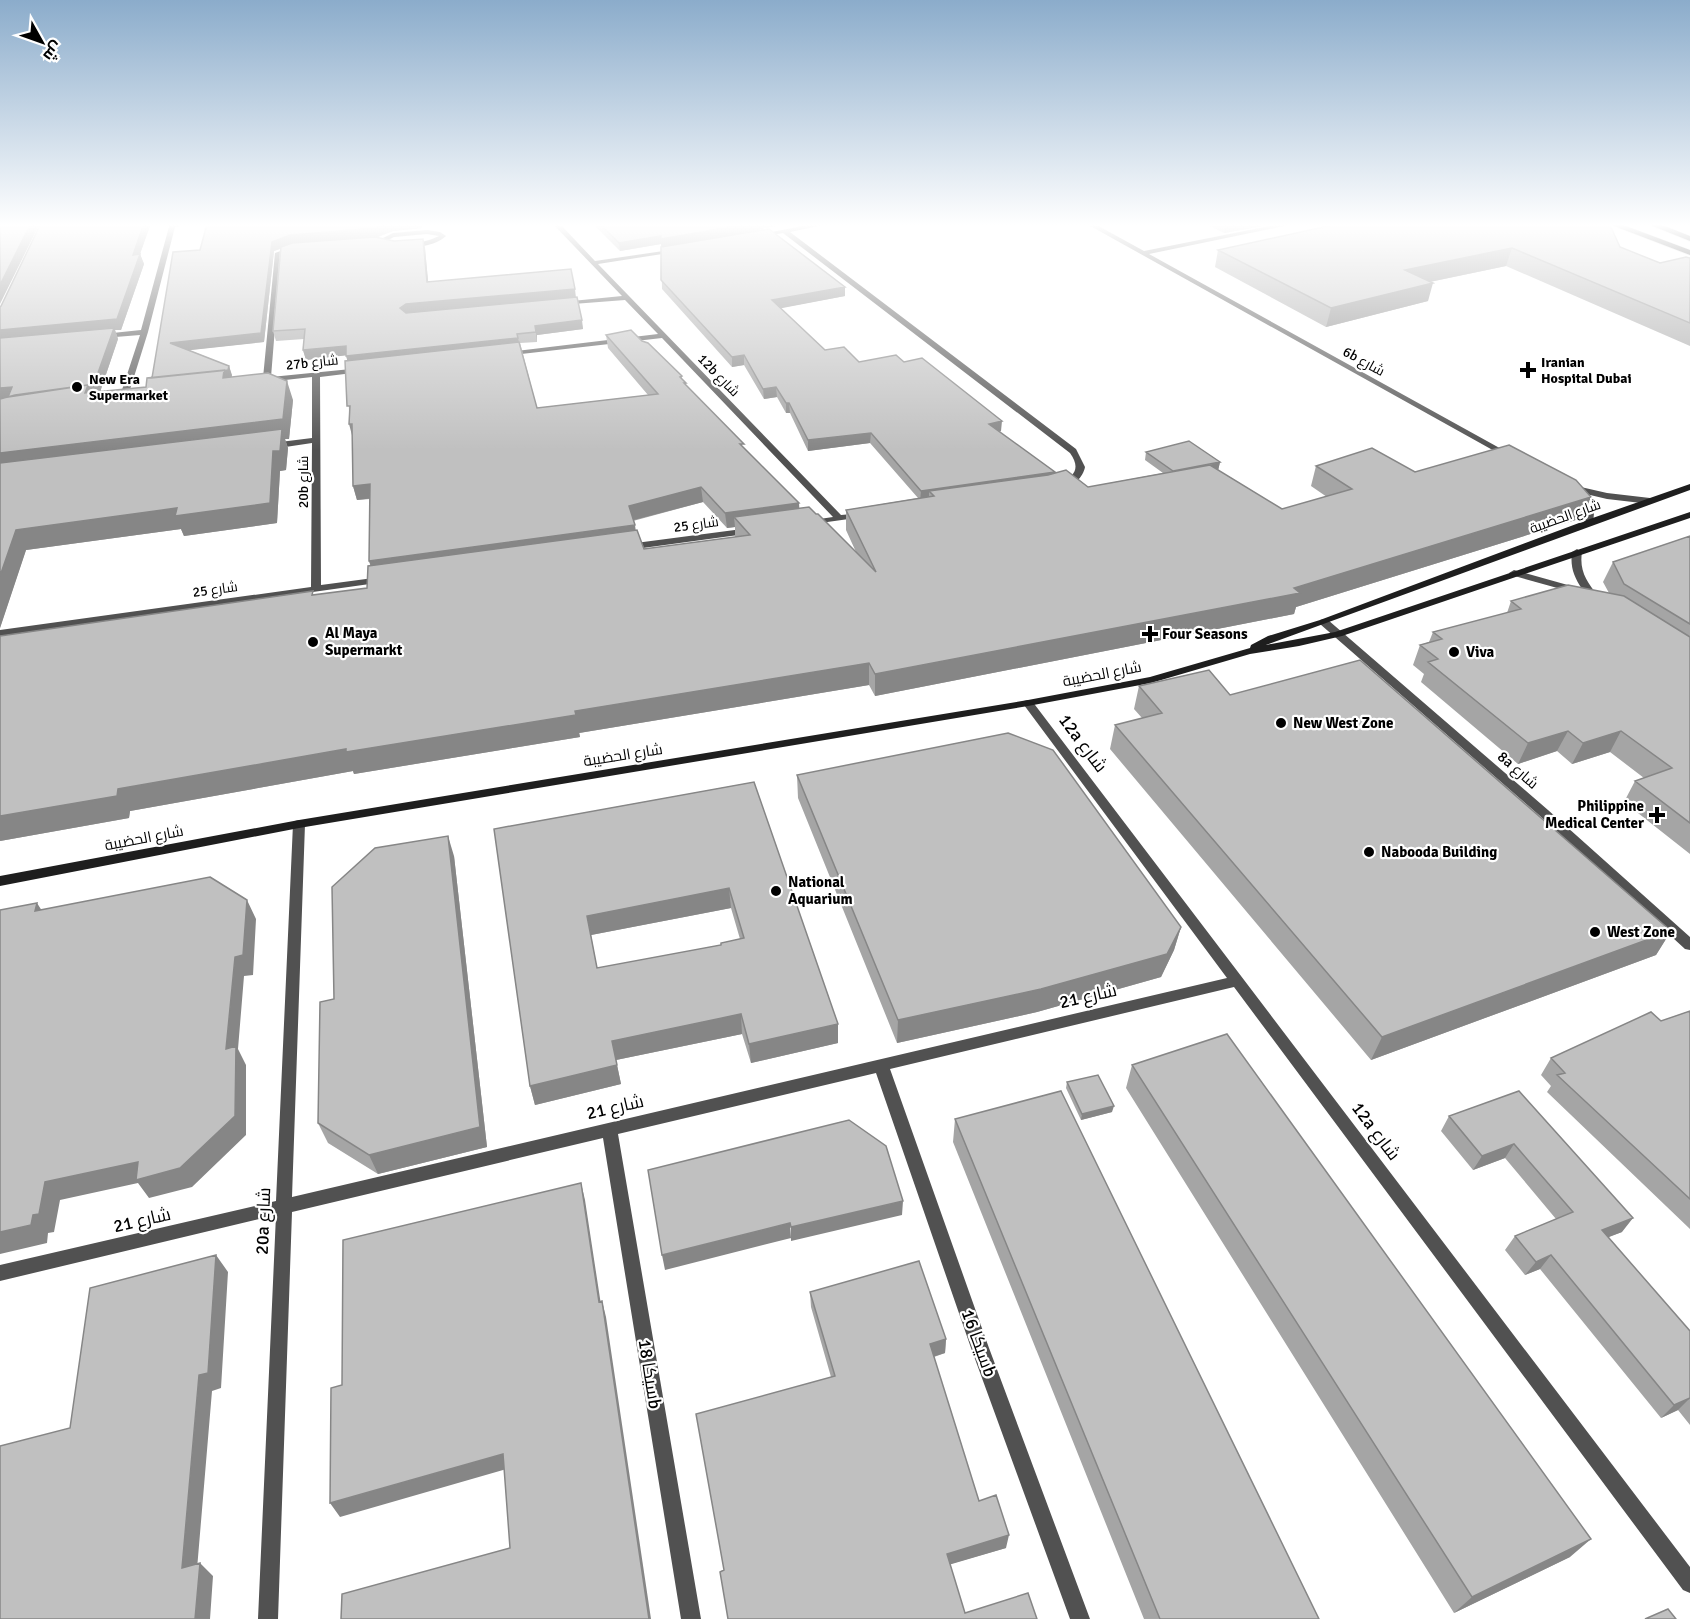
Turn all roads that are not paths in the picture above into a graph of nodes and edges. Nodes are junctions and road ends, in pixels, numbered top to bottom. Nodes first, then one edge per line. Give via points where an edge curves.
1 (627, 298) edge
2 (153, 299) edge
3 (274, 299) edge
4 (620, 299) edge
5 (874, 299) edge
6 (1226, 299) edge
7 (555, 304) edge
8 (144, 332) junction
9 (663, 336) junction
10 (89, 338) edge
11 (494, 355) edge
12 (375, 368) edge
13 (316, 375) junction
14 (267, 380) junction
15 (256, 381) edge
16 (135, 395) edge
17 (124, 396) junction
18 (112, 398) edge
19 (316, 440) junction
20 (258, 447) edge
21 (1515, 459) edge
22 (1690, 487) edge
23 (1052, 488) edge
24 (1650, 501) junction
25 (874, 514) edge
26 (1690, 515) edge
27 (839, 518) junction
28 (1590, 522) junction
29 (804, 523) edge
30 (757, 530) edge
31 (620, 548) edge
32 (1577, 552) junction
33 (1514, 573) junction
34 (389, 579) edge
35 (316, 589) junction
36 (1594, 597) junction
37 (1604, 603) edge
38 (1324, 622) junction
39 (0, 633) edge
40 (1338, 634) junction
41 (1249, 651) junction
42 (1028, 703) junction
43 (299, 824) junction
44 (0, 880) edge
45 (1690, 945) edge
46 (1239, 981) junction
47 (881, 1065) junction
48 (609, 1128) junction
49 (283, 1208) junction
50 (0, 1273) edge
51 (1690, 1583) edge
52 (268, 1619) edge
53 (691, 1619) edge
54 (1080, 1619) edge

1 - 9 street, 12b شارع
2 - 8 street
3 - 14 street
4 - 7 street
5 - 23 street via 1074,451 1081,471 1073,480
6 - 21 street, 6b شارع
8 - 10 street
8 - 17 street
9 - 11 street
9 - 27 street, 12b شارع
12 - 13 street, 27b شارع
13 - 14 street, 27b شارع
13 - 19 street, 20b شارع
14 - 15 street, 27b شارع
16 - 17 street
17 - 18 street
19 - 20 street
19 - 35 street, 20b شارع
22 - 24 street, شارع الحضيبة
24 - 28 street, شارع الحضيبة
24 - 28 street via 1565,486 1584,504
25 - 27 street
26 - 32 street, شارع الحضيبة
27 - 29 street
28 - 38 street, شارع الحضيبة
30 - 31 street, شارع 25
32 - 33 street, شارع الحضيبة
32 - 36 street via 1580,578
33 - 36 street
33 - 40 street, شارع الحضيبة
34 - 35 street, شارع 25
35 - 39 street, شارع 25
36 - 37 street
38 - 40 street, 8a شارع
38 - 41 street, شارع الحضيبة via 1272,638
40 - 41 street, شارع الحضيبة
40 - 45 street, 8a شارع
41 - 42 street, شارع الحضيبة via 1152,680
42 - 43 street, شارع الحضيبة
42 - 46 street, 12a شارع
43 - 44 street, شارع الحضيبة
43 - 49 street, 20a شارع
46 - 47 street, شارع 21
46 - 51 street, 12a شارع
47 - 48 street, شارع 21
47 - 54 street, سيكا 16b
48 - 49 street, شارع 21
48 - 53 street, سيكا 18b
49 - 50 street, شارع 21
49 - 52 street, 20a شارع

